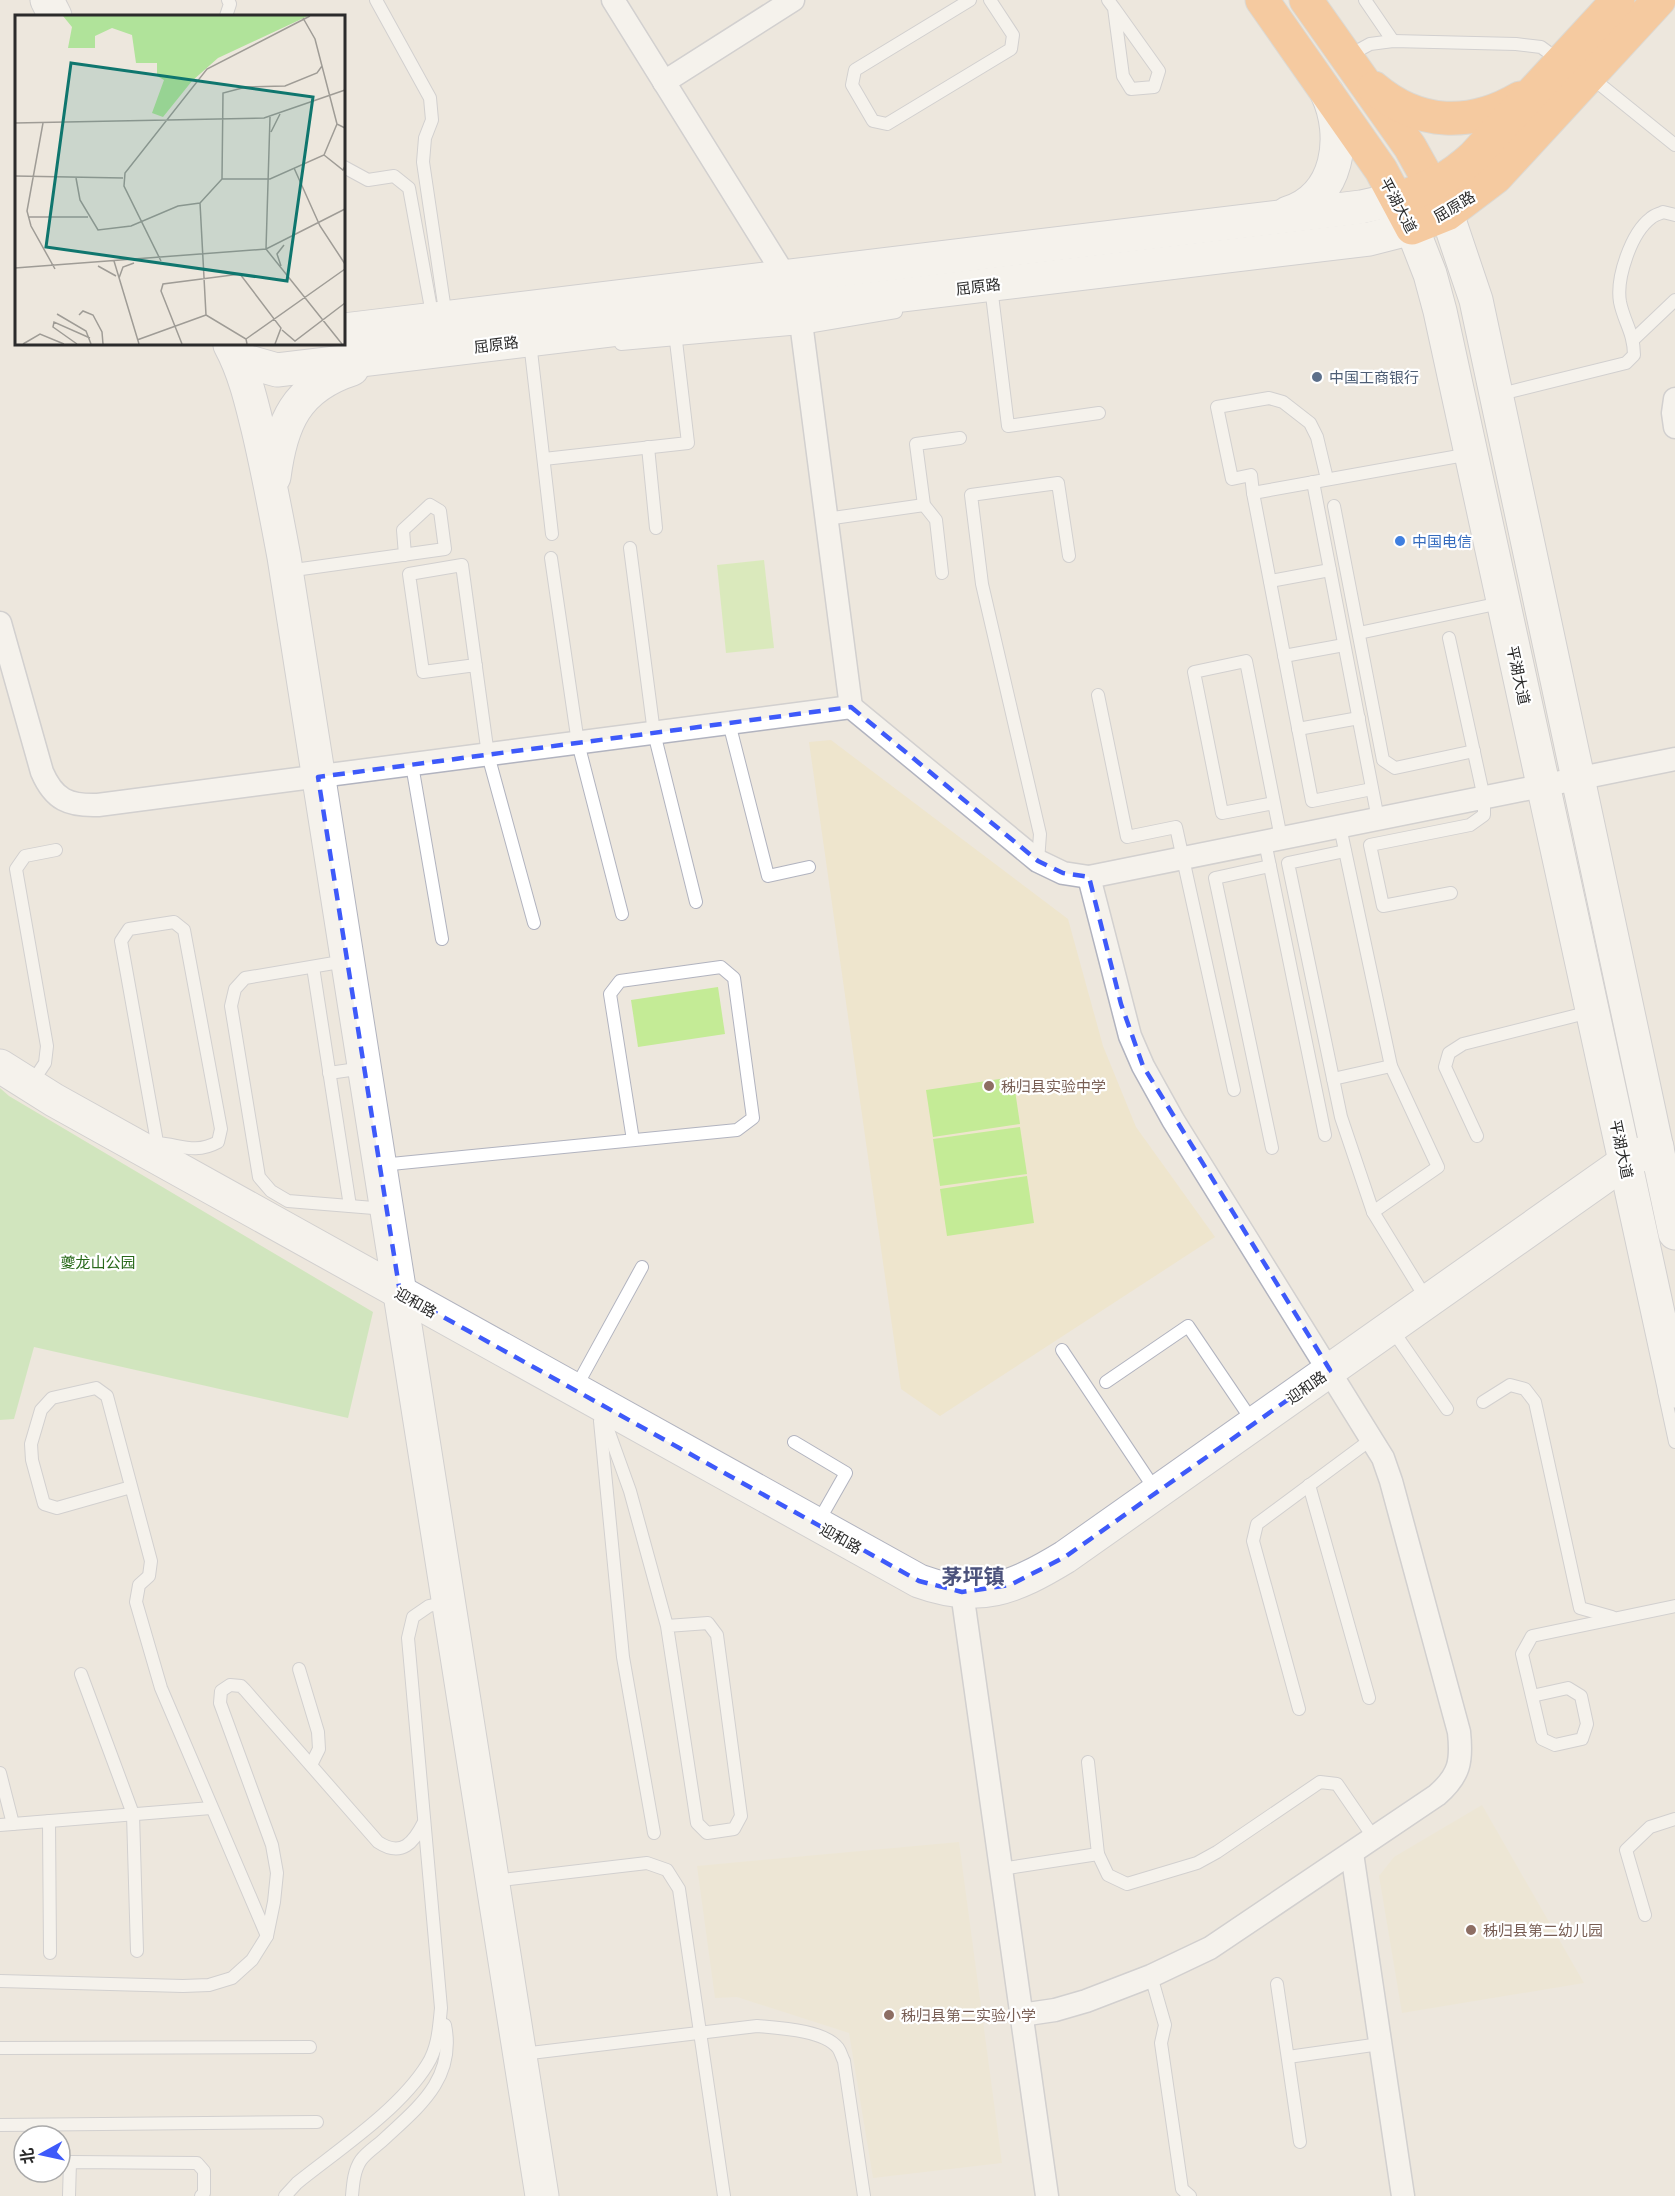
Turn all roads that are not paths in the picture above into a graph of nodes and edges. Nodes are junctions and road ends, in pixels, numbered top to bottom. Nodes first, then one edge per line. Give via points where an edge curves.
1 (47, 0) edge
2 (228, 0) edge
3 (376, 0) edge
4 (614, 0) edge
5 (794, 0) edge
6 (970, 0) edge
7 (990, 0) edge
8 (1262, 0) edge
9 (1306, 0) edge
10 (1365, 0) edge
11 (1618, 0) edge
12 (1659, 0) edge
13 (1674, 0) edge
14 (1111, 4) edge
15 (55, 15) edge
16 (226, 15) edge
17 (1393, 41) junction
18 (1352, 64) junction
19 (1554, 69) junction
20 (664, 82) junction
21 (1597, 82) junction
22 (1326, 92) junction
23 (1675, 146) edge
24 (345, 168) edge
25 (1496, 177) junction
26 (1397, 199) junction
27 (1440, 200) junction
28 (1675, 215) edge
29 (1274, 217) junction
30 (1412, 228) junction
31 (1305, 246) junction
32 (785, 276) junction
33 (992, 295) junction
34 (1675, 300) edge
35 (430, 303) dead end
36 (947, 303) dead end
37 (444, 304) dead end
38 (914, 308) dead end
39 (800, 318) junction
40 (353, 327) edge
41 (1634, 339) junction
42 (676, 341) junction
43 (609, 345) dead end
44 (565, 348) dead end
45 (244, 349) edge
46 (531, 351) junction
47 (400, 356) junction
48 (1496, 395) junction
49 (1675, 399) edge
50 (1099, 413) dead end
51 (1675, 427) edge
52 (960, 438) dead end
53 (648, 447) junction
54 (544, 459) junction
55 (1461, 459) junction
56 (1327, 479) junction
57 (1313, 482) junction
58 (1253, 493) junction
59 (924, 505) junction
60 (275, 506) junction
61 (1334, 506) dead end
62 (826, 519) junction
63 (656, 528) dead end
64 (552, 534) dead end
65 (630, 548) dead end
66 (405, 555) junction
67 (1069, 556) dead end
68 (551, 558) dead end
69 (1330, 570) junction
70 (286, 572) junction
71 (942, 573) dead end
72 (1270, 581) junction
73 (1491, 605) dead end
74 (0, 623) edge
75 (1359, 633) junction
76 (1449, 638) dead end
77 (1344, 645) junction
78 (1501, 651) dead end
79 (1284, 656) junction
80 (476, 665) junction
81 (1098, 695) dead end
82 (851, 707) junction
83 (1359, 718) junction
84 (729, 723) junction
85 (1298, 729) junction
86 (654, 733) junction
87 (578, 743) junction
88 (1474, 751) junction
89 (488, 755) junction
90 (1675, 759) edge
91 (412, 765) junction
92 (318, 777) junction
93 (1578, 779) junction
94 (1538, 787) junction
95 (1372, 789) junction
96 (1484, 798) junction
97 (1274, 803) junction
98 (1378, 819) junction
99 (1340, 827) junction
100 (1273, 840) junction
101 (56, 850) dead end
102 (1345, 851) junction
103 (1183, 858) junction
104 (1038, 861) junction
105 (1270, 866) junction
106 (809, 867) dead end
107 (1089, 877) junction
108 (1451, 893) dead end
109 (696, 902) dead end
110 (622, 914) dead end
111 (534, 923) dead end
112 (442, 939) dead end
113 (347, 960) junction
114 (313, 966) junction
115 (1582, 1014) junction
116 (0, 1066) edge
117 (1391, 1066) junction
118 (364, 1068) junction
119 (329, 1073) junction
120 (1333, 1078) junction
121 (30, 1085) junction
122 (1234, 1090) dead end
123 (1325, 1135) dead end
124 (1477, 1136) dead end
125 (633, 1140) junction
126 (1657, 1147) junction
127 (154, 1148) junction
128 (1272, 1148) dead end
129 (1621, 1165) junction
130 (380, 1166) junction
131 (350, 1206) junction
132 (387, 1209) junction
133 (1373, 1212) junction
134 (1675, 1233) edge
135 (642, 1267) dead end
136 (400, 1293) junction
137 (1428, 1300) junction
138 (1391, 1327) junction
139 (1062, 1350) dead end
140 (1330, 1370) junction
141 (1106, 1382) dead end
142 (1675, 1391) edge
143 (587, 1396) junction
144 (1483, 1402) dead end
145 (1447, 1409) dead end
146 (1254, 1424) junction
147 (1373, 1438) junction
148 (1675, 1442) edge
149 (794, 1443) dead end
150 (1309, 1485) junction
151 (131, 1486) junction
152 (1157, 1492) junction
153 (817, 1524) junction
154 (962, 1592) junction
155 (448, 1602) junction
156 (1675, 1606) edge
157 (1616, 1619) junction
158 (667, 1626) junction
159 (300, 1669) dead end
160 (81, 1674) dead end
161 (1532, 1696) junction
162 (1369, 1698) dead end
163 (1299, 1709) dead end
164 (1088, 1762) dead end
165 (311, 1765) junction
166 (0, 1773) edge
167 (211, 1808) junction
168 (133, 1814) junction
169 (1675, 1819) edge
170 (50, 1821) junction
171 (424, 1822) junction
172 (6, 1824) edge
173 (654, 1833) dead end
174 (1374, 1838) junction
175 (1352, 1853) junction
176 (1098, 1854) junction
177 (1001, 1869) junction
178 (492, 1881) junction
179 (1645, 1915) dead end
180 (267, 1936) junction
181 (137, 1951) dead end
182 (50, 1953) dead end
183 (1151, 1976) junction
184 (0, 1981) edge
185 (1277, 1984) dead end
186 (441, 2008) junction
187 (1021, 2015) junction
188 (700, 2033) junction
189 (1380, 2044) junction
190 (310, 2047) dead end
191 (0, 2048) edge
192 (520, 2054) junction
193 (1288, 2057) junction
194 (317, 2122) dead end
195 (0, 2125) edge
196 (1300, 2142) dead end
197 (69, 2196) edge
198 (201, 2196) edge
199 (285, 2196) edge
200 (352, 2196) edge
201 (542, 2196) edge
202 (724, 2196) edge
203 (864, 2196) edge
204 (1047, 2196) edge
205 (1190, 2196) edge
206 (1403, 2196) edge

1 - 15 main road
2 - 16 lane
3 - 37 lane via 430,98 432,120 425,138 423,162
4 - 20 street
5 - 20 street
6 - 7 lane via 855,70 852,85 873,121 887,124 1011,50 1013,35
8 - 22 highway, 平湖大道
9 - 18 highway
10 - 17 lane
11 - 19 highway, 屈原路
12 - 25 highway, 屈原路
13 - 21 lane
14 - 14 lane via 1159,72 1154,87 1131,89 1123,76
17 - 18 lane via 1370,44
17 - 19 lane via 1541,47
18 - 19 highway via 1376,90 1398,104 1423,115 1449,120 1476,117 1502,108 1526,94
18 - 27 highway via 1410,147
19 - 27 highway, 屈原路 via 1455,173
20 - 32 street
21 - 23 lane
21 - 25 lane
22 - 26 highway, 平湖大道
22 - 29 main road via 1337,129 1338,149 1333,168 1324,187 1311,201
24 - 35 lane via 368,180 394,176 409,188
25 - 27 highway, 屈原路
26 - 27 highway, 屈原路
26 - 29 main road, 屈原路
26 - 30 highway, 平湖大道
27 - 30 highway, 屈原路
27 - 48 main road via 1476,300
28 - 41 lane via 1663,212 1650,219 1633,243 1620,274 1621,306
29 - 32 main road, 屈原路
30 - 31 main road, 屈原路
30 - 55 main road, 平湖大道 via 1440,311
31 - 33 lane via 1297,258
31 - 39 main road, 屈原路
32 - 39 street
32 - 40 main road, 屈原路
33 - 36 lane
33 - 50 lane via 1008,426
34 - 41 lane
38 - 39 lane
39 - 42 lane
39 - 47 main road, 屈原路
39 - 62 street
41 - 48 lane via 1634,355 1626,363
42 - 43 lane
42 - 53 lane via 688,443
44 - 46 lane
45 - 47 main road, 屈原路 via 277,370
45 - 60 main road
46 - 47 lane via 418,361
46 - 54 lane
47 - 60 main road via 336,375 319,383 299,401 285,424 278,450
48 - 93 main road
49 - 51 street
52 - 59 lane via 916,444
53 - 54 lane
53 - 63 lane
54 - 64 lane
55 - 56 lane
55 - 94 main road, 平湖大道
56 - 57 lane
56 - 58 lane via 1310,423 1283,402 1269,398 1217,407 1232,479 1251,475
57 - 58 lane
57 - 69 lane
58 - 72 lane
59 - 62 lane
59 - 71 lane via 936,520
60 - 70 main road
61 - 75 lane
62 - 82 street
65 - 86 lane
66 - 66 lane via 445,549 440,512 430,505 403,530
66 - 70 lane
67 - 104 lane via 1058,483 971,495 982,584 1040,834
68 - 87 lane
69 - 72 lane
69 - 77 lane
70 - 92 main road
72 - 79 lane
73 - 75 lane
74 - 92 street via 42,772 51,790 68,802 98,806
75 - 88 lane via 1383,760 1395,768
76 - 88 lane
77 - 79 lane
77 - 83 lane
78 - 94 lane
79 - 85 lane
80 - 80 lane via 462,566 409,573 423,672
80 - 89 lane
81 - 103 lane via 1127,837 1176,827
82 - 84 street
82 - 104 street
83 - 85 lane
83 - 95 lane
84 - 86 street
84 - 106 lane via 768,876
85 - 95 lane via 1312,801
86 - 87 street
86 - 109 lane
87 - 89 street
87 - 110 lane
88 - 96 lane
89 - 91 street
89 - 111 lane
90 - 93 street
91 - 92 street
91 - 112 lane
92 - 113 main road
93 - 94 street
93 - 126 main road
94 - 96 street
94 - 115 lane
94 - 129 main road, 平湖大道
95 - 98 lane
96 - 98 street
96 - 108 lane via 1484,815 1470,825 1370,845 1383,906
97 - 97 lane via 1246,661 1194,672 1222,813
97 - 100 lane
98 - 99 street
99 - 100 street
99 - 102 lane
100 - 103 street
100 - 105 lane
101 - 121 lane via 25,856 16,869 47,1046 45,1063
102 - 117 lane
102 - 120 lane via 1288,863
103 - 107 street
103 - 122 lane
104 - 107 street via 1063,873
105 - 123 lane
105 - 128 lane via 1215,878
107 - 140 street via 1121,1004 1143,1066
113 - 114 lane
113 - 118 main road
114 - 119 lane
114 - 131 lane via 245,978 235,989 231,1006 259,1177 271,1191 288,1201
115 - 124 lane via 1464,1044 1449,1053 1445,1067
115 - 129 lane
116 - 121 main road, 迎和路
117 - 120 lane
117 - 133 lane via 1438,1167
118 - 119 lane
118 - 130 main road
119 - 131 lane
120 - 133 lane via 1341,1117
121 - 127 main road, 迎和路
125 - 125 lane via 737,1130 753,1118 734,978 721,967 620,981 610,994
125 - 130 lane
126 - 129 main road, 迎和路
126 - 134 main road
127 - 127 lane via 121,941 129,929 174,922 184,930 221,1130 218,1142 206,1149
127 - 136 main road, 迎和路
129 - 137 main road, 迎和路
129 - 142 main road, 平湖大道
129 - 148 lane
130 - 132 main road
131 - 132 lane
132 - 136 main road
133 - 137 lane
135 - 143 lane
136 - 143 main road, 迎和路
136 - 155 main road
137 - 138 main road, 迎和路
138 - 140 main road, 迎和路
138 - 145 lane
139 - 152 lane
140 - 146 main road, 迎和路
140 - 147 street
141 - 146 lane via 1188,1326
143 - 153 main road, 迎和路
143 - 158 lane via 630,1491
143 - 173 lane via 623,1657
144 - 157 lane via 1510,1385 1525,1389 1536,1402 1580,1608
146 - 152 main road, 迎和路
147 - 150 lane
147 - 174 street via 1391,1480 1461,1750 1459,1768 1450,1783
149 - 153 lane via 846,1473
150 - 162 lane
150 - 163 lane via 1257,1524 1253,1541
151 - 151 lane via 107,1396 96,1388 52,1398 41,1410 31,1444 44,1504 57,1508
151 - 167 lane via 151,1561 149,1576 139,1585 136,1602 166,1702
152 - 154 main road, 迎和路 via 1036,1575 987,1591
153 - 154 main road, 迎和路 via 919,1581
154 - 177 street
155 - 171 lane via 429,1606 413,1617 408,1638
155 - 178 main road
156 - 157 lane
157 - 161 lane via 1532,1636 1522,1654
158 - 158 lane via 697,1824 707,1833 734,1829 741,1816 717,1635 708,1623
159 - 165 lane via 320,1749
160 - 168 lane
161 - 161 lane via 1542,1739 1556,1745 1582,1739 1587,1724 1581,1696 1568,1688
164 - 176 lane
165 - 171 lane via 384,1846 407,1845
165 - 180 lane via 245,1689 230,1685 222,1691 222,1709 272,1845 277,1873
166 - 172 lane
167 - 168 lane
167 - 180 lane
168 - 170 lane
168 - 181 lane
169 - 179 lane via 1650,1827 1626,1850
170 - 172 lane
170 - 182 lane
171 - 186 lane
174 - 175 street
174 - 176 lane via 1337,1784 1320,1782 1197,1863 1127,1884 1108,1875
175 - 183 street via 1210,1948
175 - 189 street
176 - 177 lane
177 - 187 street
178 - 188 lane via 647,1863 667,1870 679,1889
178 - 192 main road
180 - 184 lane via 252,1960 232,1978 209,1985
183 - 187 street via 1086,2001
183 - 205 lane via 1165,2025 1161,2043 1182,2189
185 - 193 lane
186 - 199 lane via 438,2037 428,2064 411,2087
186 - 200 lane via 446,2054 440,2078 426,2099 362,2160 354,2176
187 - 204 street
188 - 192 lane
188 - 202 lane
188 - 203 lane via 757,2026 786,2028 823,2038 838,2048 844,2061
189 - 193 lane
189 - 206 street
190 - 191 lane
192 - 201 main road
193 - 196 lane
194 - 195 lane
197 - 198 lane via 70,2162 82,2162 197,2163 204,2171

